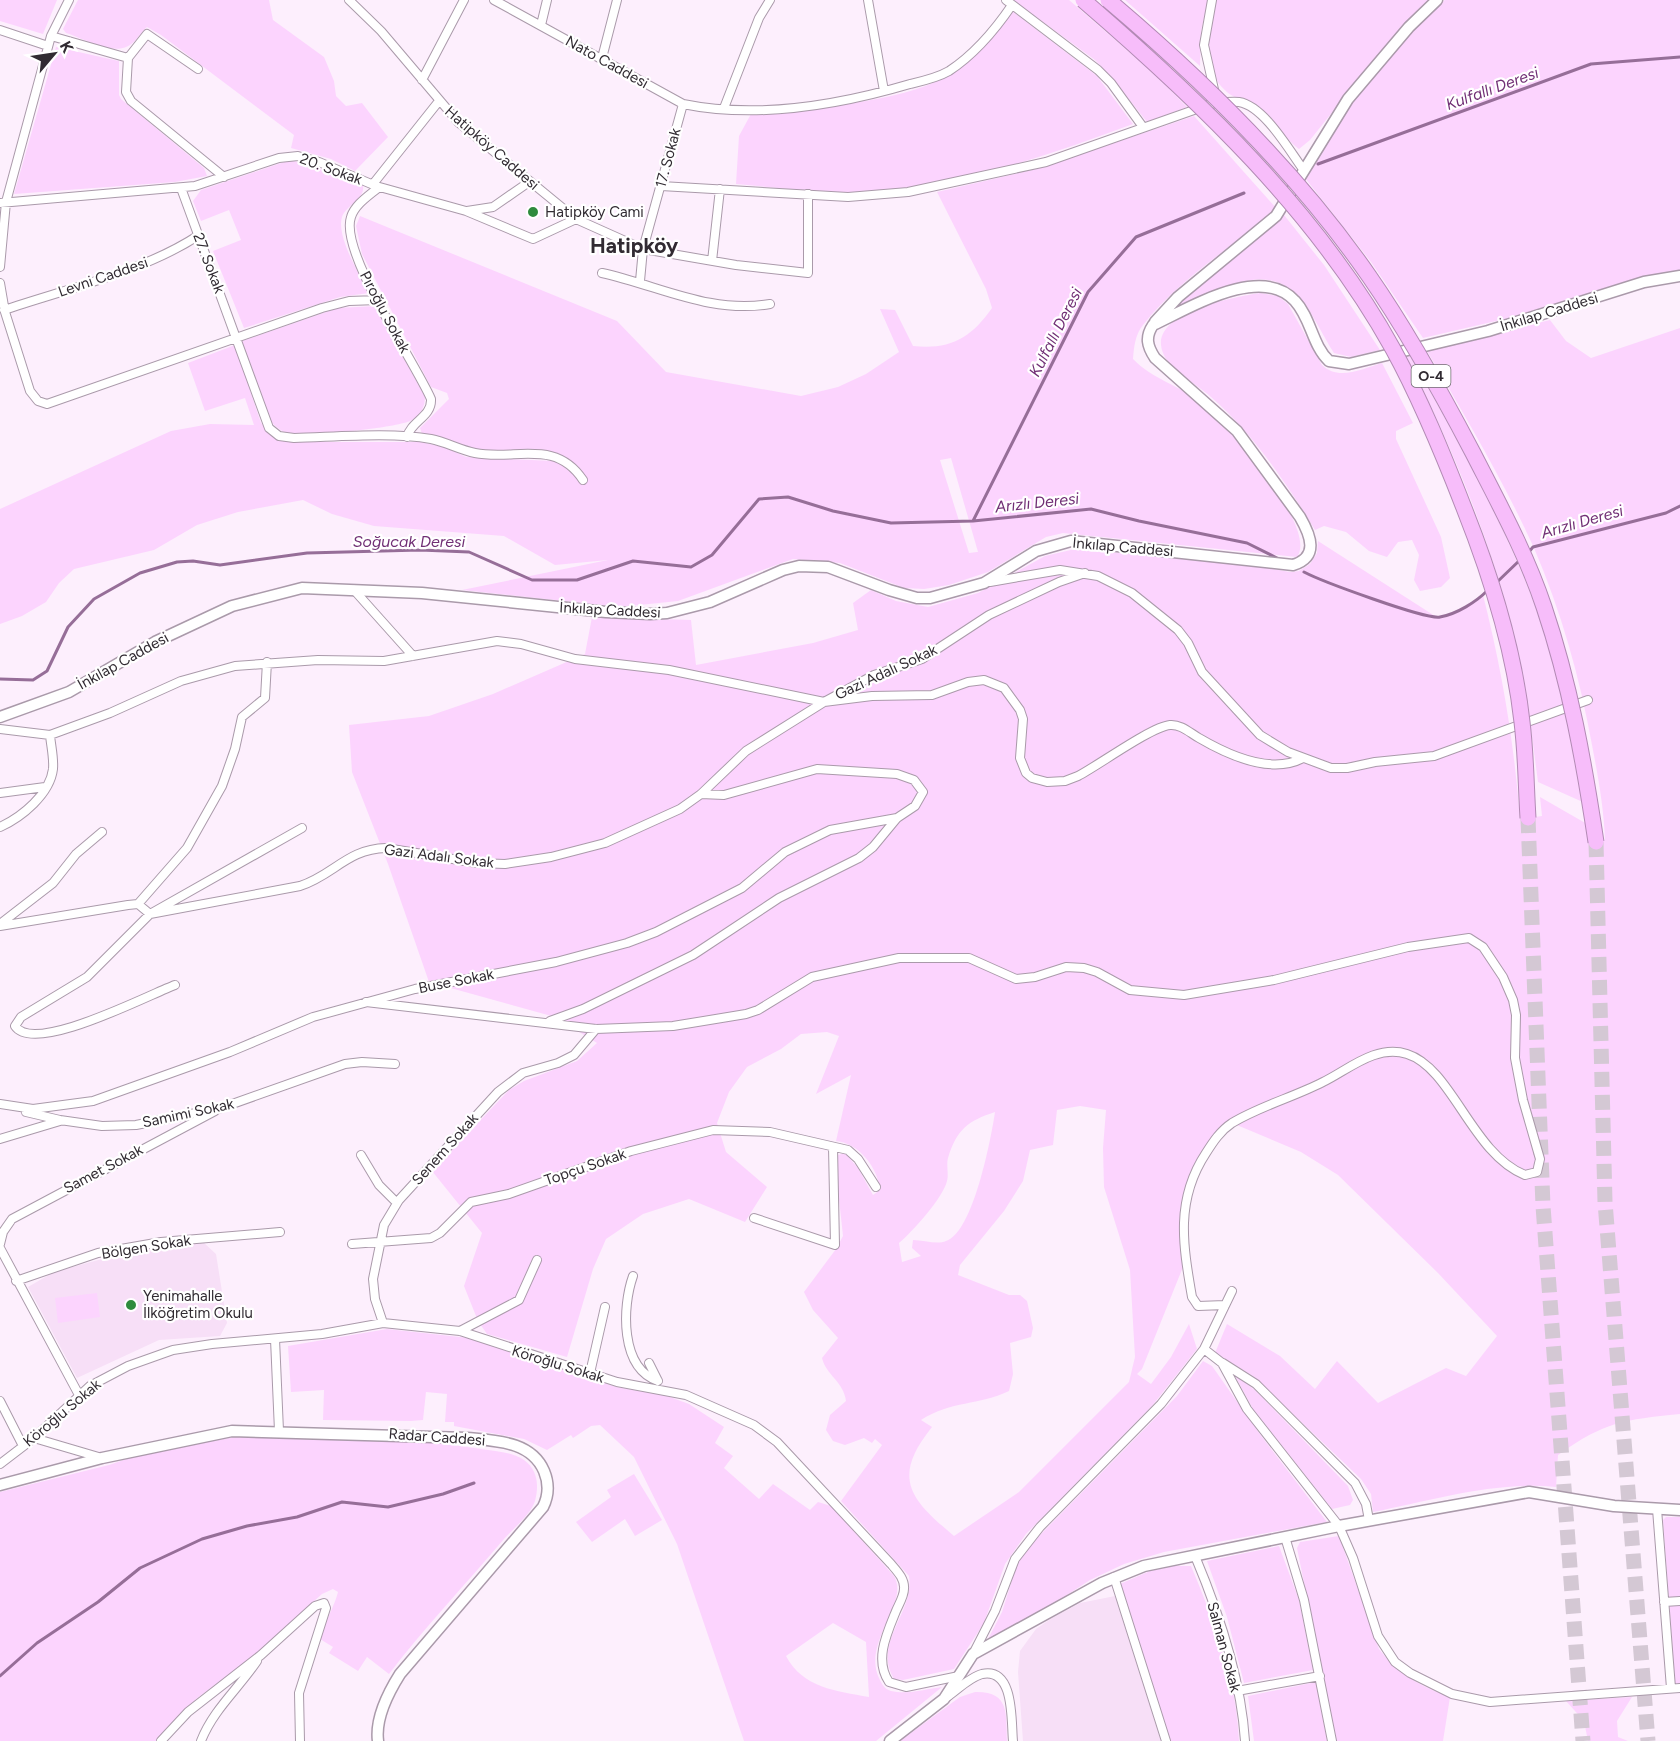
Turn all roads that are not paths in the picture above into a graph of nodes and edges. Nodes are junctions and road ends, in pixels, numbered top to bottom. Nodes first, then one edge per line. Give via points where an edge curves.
1 (69, 0) edge
2 (349, 0) edge
3 (464, 0) edge
4 (494, 0) edge
5 (547, 0) edge
6 (617, 0) edge
7 (770, 0) edge
8 (868, 0) edge
9 (1083, 0) edge
10 (1108, 0) edge
11 (1212, 0) edge
12 (1437, 0) edge
13 (1009, 2) edge
14 (541, 25) junction
15 (0, 30) edge
16 (51, 36) junction
17 (48, 46) junction
18 (128, 58) junction
19 (602, 58) junction
20 (198, 69) dead end
21 (422, 80) junction
22 (884, 91) junction
23 (439, 101) junction
24 (1218, 103) junction
25 (683, 104) junction
26 (724, 108) junction
27 (1143, 128) junction
28 (1303, 169) junction
29 (224, 177) junction
30 (529, 182) junction
31 (376, 186) junction
32 (661, 186) junction
33 (181, 188) junction
34 (720, 189) junction
35 (808, 194) junction
36 (3, 203) edge
37 (466, 211) junction
38 (576, 219) junction
39 (199, 235) junction
40 (643, 249) junction
41 (712, 261) junction
42 (0, 267) edge
43 (602, 273) dead end
44 (1680, 276) edge
45 (640, 282) junction
46 (0, 283) edge
47 (378, 300) junction
48 (770, 304) dead end
49 (3, 315) edge
50 (1153, 325) junction
51 (237, 338) junction
52 (407, 437) junction
53 (583, 480) dead end
54 (1085, 573) junction
55 (984, 583) junction
56 (354, 590) junction
57 (413, 656) junction
58 (267, 662) junction
59 (1588, 700) dead end
60 (824, 702) junction
61 (0, 717) edge
62 (0, 729) edge
63 (50, 735) junction
64 (1303, 758) junction
65 (45, 787) junction
66 (0, 793) edge
67 (701, 794) junction
68 (897, 818) junction
69 (1528, 818) tunnel mouth
70 (0, 827) edge
71 (302, 828) dead end
72 (102, 832) dead end
73 (1596, 842) tunnel mouth
74 (138, 904) junction
75 (150, 914) junction
76 (0, 925) edge
77 (175, 985) dead end
78 (366, 1002) junction
79 (547, 1023) junction
80 (596, 1029) junction
81 (395, 1064) dead end
82 (0, 1104) edge
83 (11, 1108) junction
84 (221, 1108) junction
85 (60, 1120) junction
86 (0, 1139) edge
87 (833, 1148) junction
88 (361, 1155) dead end
89 (876, 1187) dead end
90 (397, 1203) junction
91 (754, 1218) dead end
92 (280, 1232) dead end
93 (380, 1242) junction
94 (351, 1244) dead end
95 (0, 1246) edge
96 (2, 1260) edge
97 (537, 1260) dead end
98 (633, 1276) dead end
99 (16, 1281) junction
100 (1232, 1291) dead end
101 (1225, 1305) junction
102 (605, 1307) dead end
103 (383, 1323) junction
104 (460, 1331) junction
105 (275, 1339) junction
106 (1204, 1349) junction
107 (649, 1363) dead end
108 (1222, 1363) junction
109 (590, 1373) junction
110 (658, 1381) junction
111 (662, 1389) junction
112 (79, 1395) junction
113 (0, 1401) edge
114 (279, 1431) junction
115 (34, 1438) junction
116 (23, 1446) junction
117 (102, 1458) junction
118 (0, 1464) edge
119 (0, 1485) edge
120 (1657, 1509) junction
121 (1680, 1509) edge
122 (1370, 1520) junction
123 (1339, 1526) junction
124 (1285, 1538) junction
125 (1195, 1556) junction
126 (1114, 1577) junction
127 (1664, 1602) junction
128 (1680, 1602) edge
129 (973, 1654) junction
130 (261, 1655) junction
131 (958, 1676) junction
132 (1320, 1676) junction
133 (1676, 1688) edge
134 (1237, 1691) junction
135 (944, 1699) junction
136 (376, 1740) edge
137 (161, 1741) edge
138 (201, 1741) edge
139 (300, 1741) edge
140 (890, 1741) edge
141 (1013, 1741) edge
142 (1166, 1741) edge
143 (1245, 1741) edge
144 (1332, 1741) edge

1 - 16 street
2 - 21 street, Hatipköy Caddesi
3 - 21 street
4 - 14 street, Nato Caddesi
5 - 14 street
6 - 19 street
7 - 26 street via 759,18
8 - 22 street
9 - 69 highway, O-4, bridge via 1151,59 1260,168 1354,287 1393,348 1454,482 1499,611 1521,712
10 - 73 highway, O-4, bridge via 1154,39 1272,156 1341,238 1412,340 1512,529 1543,604 1577,726
11 - 24 street via 1204,45
12 - 28 street via 1348,99
13 - 22 street, Nato Caddesi via 989,36 948,71
13 - 27 street via 1098,70
14 - 19 street, Nato Caddesi
15 - 17 street
16 - 17 street
16 - 18 street
17 - 36 street
18 - 20 street via 147,34
18 - 29 street via 126,92 131,101
19 - 25 street, Nato Caddesi
21 - 23 street, Hatipköy Caddesi
22 - 26 street, Nato Caddesi via 810,105
23 - 30 street, Hatipköy Caddesi
23 - 31 street, Pıroğlu Sokak
24 - 27 street
24 - 28 street via 1247,104 1275,130
25 - 26 street, Nato Caddesi
25 - 32 street, 17. Sokak
27 - 35 street via 1046,162 980,178 880,195
28 - 50 street via 1276,216 1178,297
29 - 31 street, 20. Sokak via 279,158 298,156
29 - 33 street, 20. Sokak
30 - 37 street via 493,207
30 - 38 street, Hatipköy Caddesi
31 - 37 street, 20. Sokak
31 - 47 street, Pıroğlu Sokak via 353,212 349,225 359,263
32 - 34 street
32 - 40 street, 17. Sokak
33 - 36 street, 20. Sokak
33 - 39 street, 27. Sokak
34 - 35 street
34 - 41 street
35 - 41 street, Hatipköy Caddesi via 808,273
36 - 42 street
37 - 38 street, 20. Sokak via 533,239
38 - 40 street, Hatipköy Caddesi
39 - 49 street, Levni Caddesi via 154,260
39 - 51 street, 27. Sokak
40 - 41 street, Hatipköy Caddesi
40 - 45 street, 17. Sokak
43 - 45 street
44 - 50 street, İnkılap Caddesi via 1633,285 1488,331 1349,364 1329,361 1295,301 1286,293 1266,287 1246,286 1222,293
45 - 48 street via 669,295 726,307
46 - 49 street
47 - 51 street via 335,304
47 - 52 street, Pıroğlu Sokak via 431,399 429,410
49 - 51 street via 30,392 38,401 52,403
50 - 55 street, İnkılap Caddesi via 1148,344 1155,358 1223,416 1256,454 1308,531 1310,553 1299,563 1283,565 1071,541 1041,549
51 - 52 street, 27. Sokak via 265,421 279,435
52 - 53 street, 27. Sokak via 430,439 476,454 557,457 567,461
54 - 55 street via 1053,570
54 - 60 street, Gazi Adalı Sokak via 989,615 922,659 874,675
54 - 64 street via 1132,593 1165,618 1184,638 1207,679 1260,735
55 - 56 street, İnkılap Caddesi via 917,598 828,567 799,566 710,602 650,614
56 - 57 street
56 - 61 street, İnkılap Caddesi via 302,588 232,606 155,642 62,695
57 - 58 street via 370,662
57 - 60 street via 497,641 575,659 669,670
58 - 63 street via 180,681
58 - 74 street via 265,698 242,717 229,768 210,809 187,848
59 - 64 street via 1434,756 1339,768
60 - 64 street via 932,695 976,680 994,682 1013,697 1020,710 1020,758 1026,773 1047,783 1078,776 1167,725 1181,727 1246,759 1276,766
60 - 67 street, Gazi Adalı Sokak via 746,751
62 - 63 street
63 - 65 street via 53,766
65 - 66 street
65 - 70 street via 18,818
67 - 68 street via 724,795 817,769 897,774 914,780 923,792 915,806
67 - 75 street, Gazi Adalı Sokak via 670,814 584,850 529,862 495,864 372,849 348,856 317,879 300,886
68 - 78 street, Buse Sokak via 830,830 785,852 742,888 627,943
68 - 79 street via 859,858 779,898 710,946
71 - 75 street
72 - 76 street via 76,854 53,883
74 - 75 street
74 - 76 street
75 - 77 street via 97,969 21,1017 15,1026 21,1032 56,1031
78 - 79 street
78 - 83 street, Buse Sokak via 313,1017 230,1052 93,1101 63,1107
79 - 80 street
80 - 90 street, Senem Sokak via 574,1055 523,1073 498,1092
80 - 101 street via 673,1026 729,1018 758,1010 812,977 899,958 969,958 1016,979 1066,967 1084,968 1130,990 1184,995 1274,980 1408,947 1461,938 1476,941 1503,977 1513,1000 1515,1058 1540,1159 1537,1172 1526,1175 1501,1161 1439,1081 1416,1058 1399,1052 1363,1059 1323,1083 1232,1123 1194,1170 1183,1216 1192,1297 1198,1306
81 - 84 street, Samimi Sokak via 345,1064
82 - 83 street, Buse Sokak
83 - 85 street, Samimi Sokak
84 - 85 street, Samimi Sokak via 120,1126
84 - 95 street, Samet Sokak via 12,1219
85 - 86 street
87 - 89 street, Topçu Sokak via 854,1154
87 - 91 street via 835,1245
87 - 93 street, Topçu Sokak via 770,1132 713,1130 631,1151 509,1194 467,1203 431,1239
88 - 90 street via 379,1185
90 - 93 street, Senem Sokak via 387,1218
92 - 99 street, Bölgen Sokak via 160,1242 109,1251
93 - 94 street, Topçu Sokak
93 - 103 street, Senem Sokak via 372,1289
95 - 96 street, Samet Sokak
96 - 99 street, Samet Sokak
97 - 104 street via 519,1300
98 - 110 street via 626,1321 632,1355 641,1371
99 - 112 street, Samet Sokak
100 - 101 street
101 - 106 street
102 - 109 street
103 - 104 street, Köroğlu Sokak
103 - 105 street, Köroğlu Sokak
104 - 109 street, Köroğlu Sokak
105 - 112 street, Köroğlu Sokak via 173,1350 108,1375
105 - 114 street
106 - 108 street
106 - 129 street via 1161,1404 1024,1546 1008,1572 995,1611
107 - 110 street
108 - 122 street via 1256,1384 1354,1483
108 - 123 street via 1247,1409
109 - 111 street, Köroğlu Sokak via 633,1387
110 - 111 street
111 - 131 street, Köroğlu Sokak via 696,1399 766,1432 898,1572 904,1592 882,1656 882,1668 889,1682 906,1687
112 - 115 street, Köroğlu Sokak
113 - 116 street
114 - 117 street, Radar Caddesi via 232,1431
114 - 136 street, Radar Caddesi via 504,1442 530,1452 546,1476 548,1494 538,1514 396,1681 386,1699
115 - 116 street, Köroğlu Sokak
115 - 117 street
116 - 118 street, Köroğlu Sokak
117 - 119 street, Radar Caddesi
120 - 121 street
120 - 122 street via 1529,1492
120 - 127 street
122 - 123 street
123 - 124 street
123 - 133 street via 1386,1650 1395,1662 1430,1685 1490,1702
124 - 125 street
124 - 132 street via 1304,1600
125 - 126 street via 1144,1566
125 - 134 street, Salman Sokak via 1219,1621
126 - 129 street
126 - 142 street
127 - 128 street
127 - 133 street
129 - 131 street
130 - 137 street via 188,1712
130 - 138 street via 213,1716
130 - 139 street via 315,1606 326,1605 299,1693
131 - 135 street
132 - 134 street
132 - 144 street
134 - 143 street, Salman Sokak
135 - 140 street
135 - 141 street via 976,1676 998,1677 1010,1699

